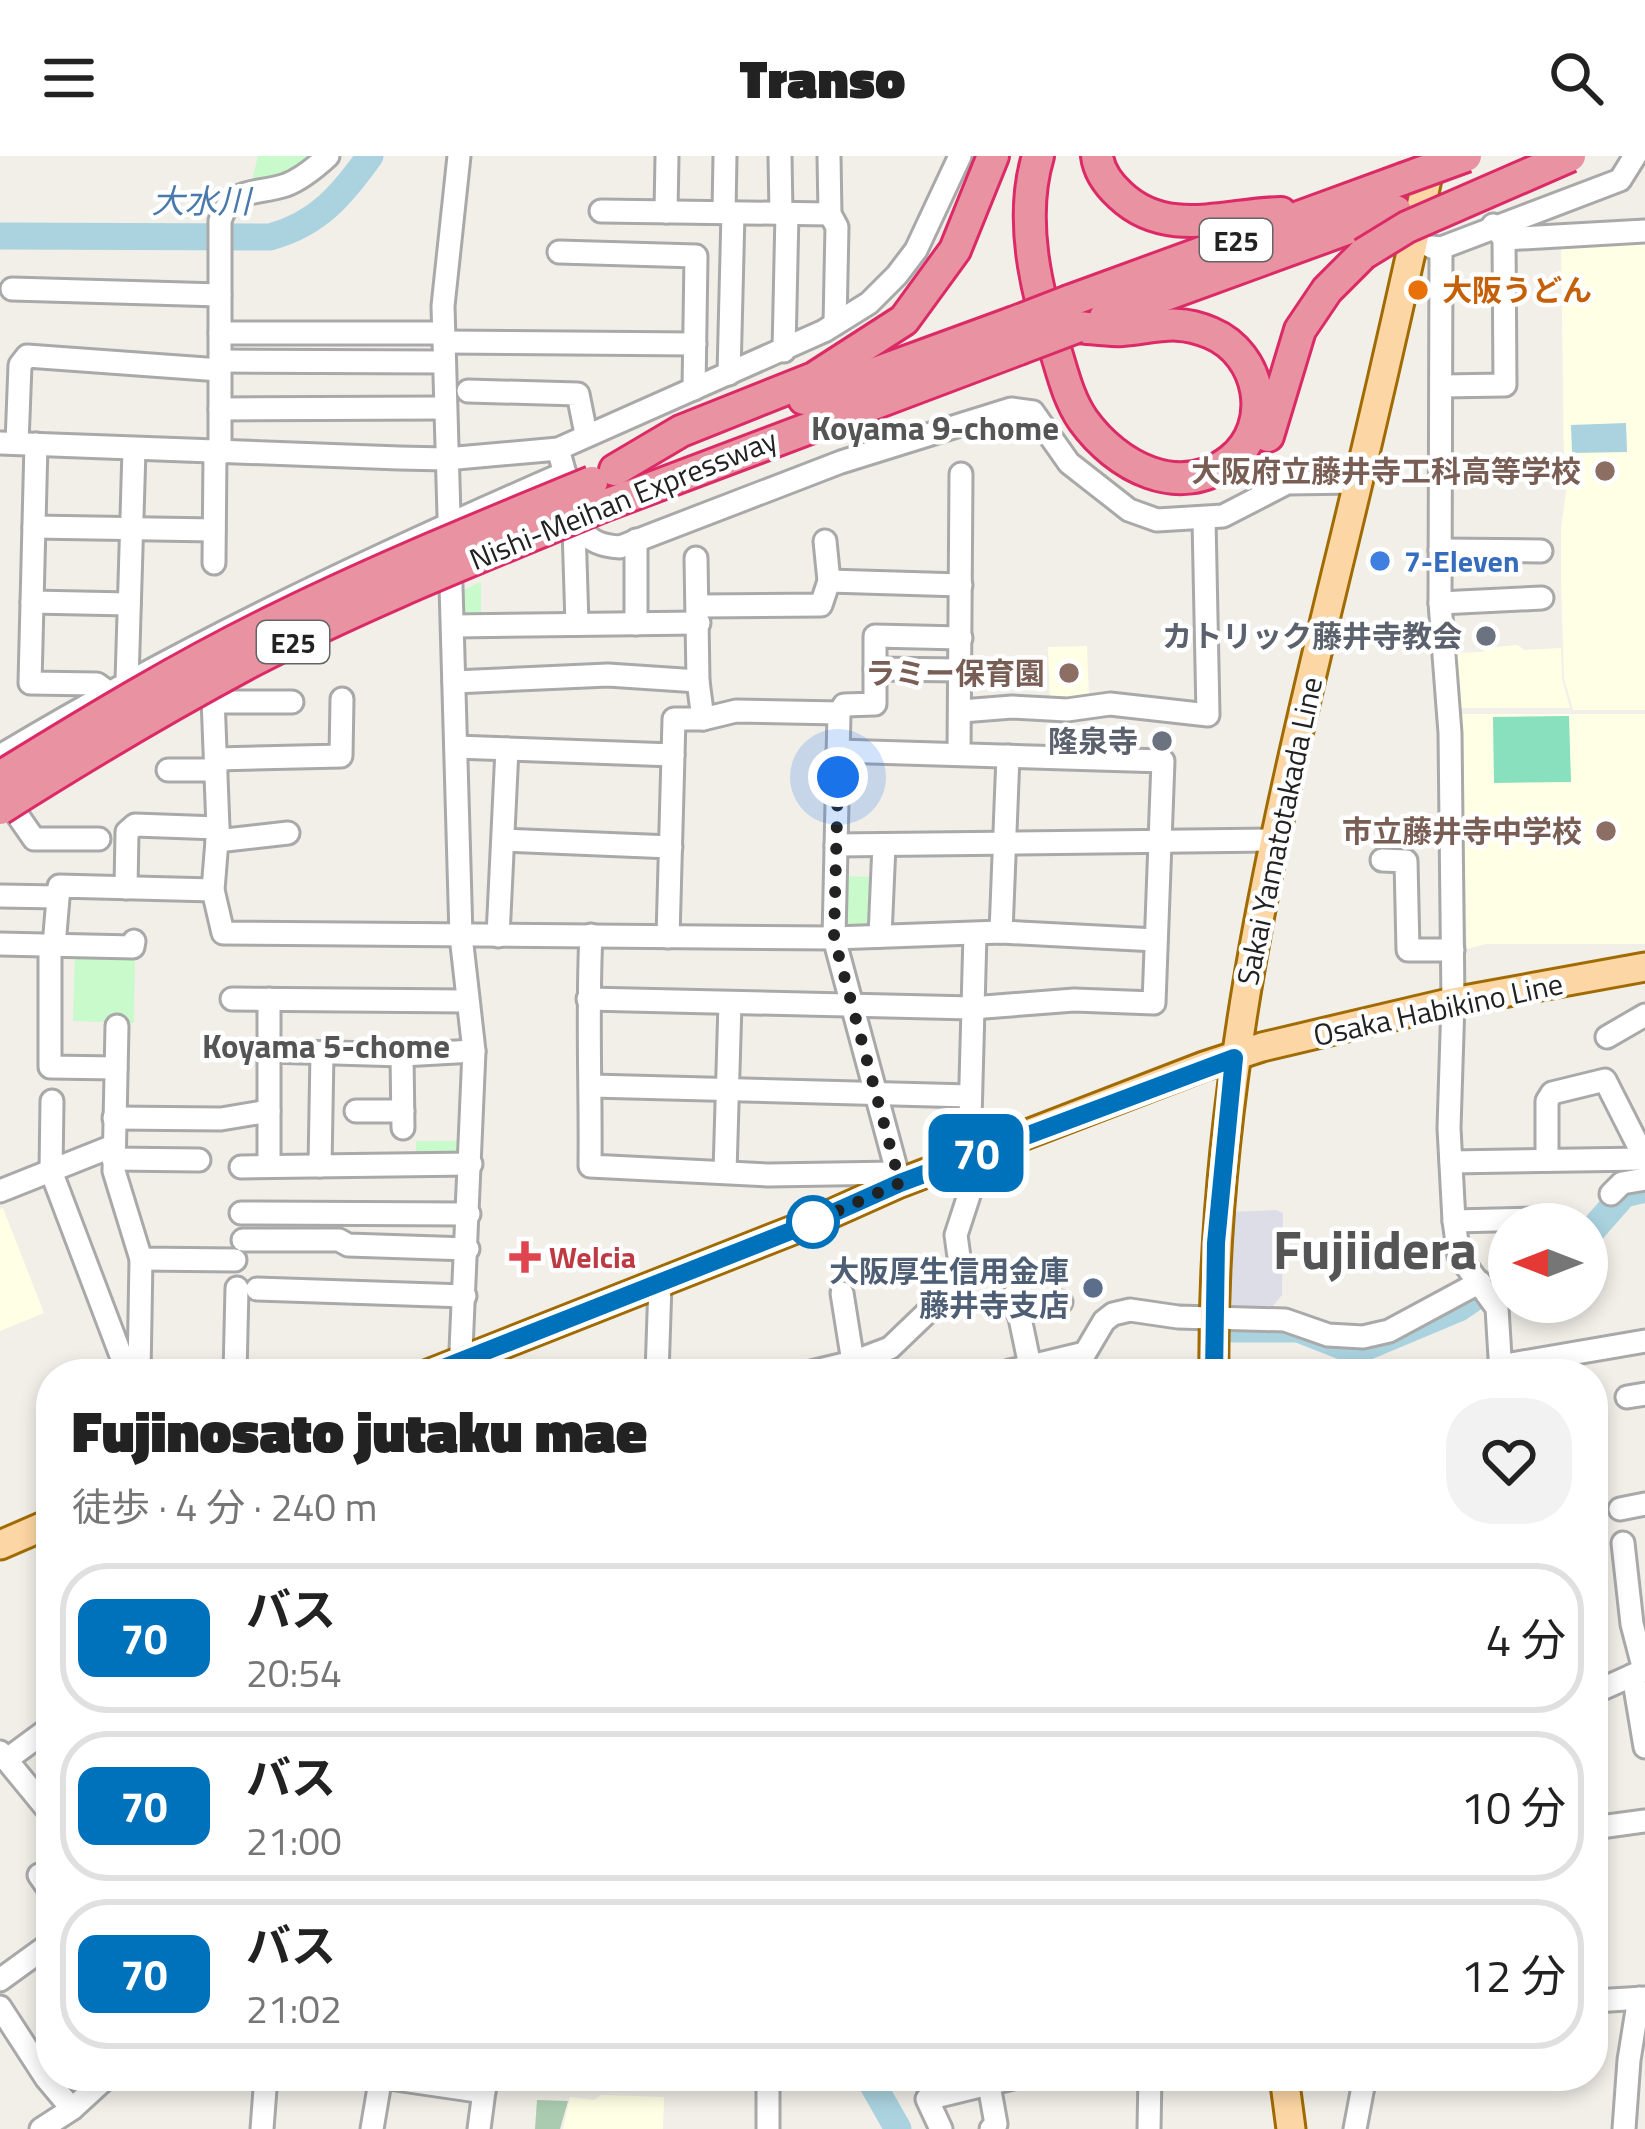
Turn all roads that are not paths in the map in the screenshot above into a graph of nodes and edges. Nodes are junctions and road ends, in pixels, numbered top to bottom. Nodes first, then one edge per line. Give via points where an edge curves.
1 (328, 156) edge
2 (459, 156) edge
3 (667, 156) edge
4 (725, 156) edge
5 (780, 156) edge
6 (829, 156) edge
7 (960, 156) edge
8 (993, 156) edge
9 (1026, 156) edge
10 (1039, 156) edge
11 (1097, 156) edge
12 (1432, 156) edge
13 (1466, 156) edge
14 (1547, 156) edge
15 (1570, 156) edge
16 (1635, 156) edge
17 (601, 211) dead end
18 (666, 212) junction
19 (729, 213) junction
20 (784, 213) junction
21 (1312, 213) junction
22 (830, 214) junction
23 (1645, 231) edge
24 (1498, 232) junction
25 (1427, 246) junction
26 (559, 252) dead end
27 (12, 289) dead end
28 (220, 295) junction
29 (1073, 314) junction
30 (835, 324) junction
31 (220, 333) junction
32 (695, 344) junction
33 (444, 346) junction
34 (784, 351) junction
35 (220, 366) junction
36 (729, 374) junction
37 (1442, 386) junction
38 (694, 389) junction
39 (468, 391) dead end
40 (445, 408) junction
41 (220, 409) junction
42 (586, 434) junction
43 (18, 443) edge
44 (558, 449) junction
45 (134, 450) junction
46 (218, 454) junction
47 (446, 458) junction
48 (961, 474) dead end
49 (1358, 482) junction
50 (588, 498) junction
51 (1204, 519) junction
52 (449, 523) junction
53 (34, 527) junction
54 (131, 529) junction
55 (214, 530) junction
56 (636, 540) junction
57 (825, 541) dead end
58 (1440, 550) junction
59 (1541, 551) dead end
60 (696, 557) dead end
61 (214, 562) dead end
62 (829, 581) junction
63 (453, 583) junction
64 (961, 585) junction
65 (1542, 598) dead end
66 (32, 602) junction
67 (1440, 603) junction
68 (129, 604) junction
69 (699, 614) junction
70 (636, 624) junction
71 (577, 625) junction
72 (454, 626) junction
73 (961, 638) junction
74 (875, 669) junction
75 (962, 670) junction
76 (698, 681) junction
77 (454, 682) junction
78 (118, 687) junction
79 (342, 699) dead end
80 (213, 700) junction
81 (292, 702) dead end
82 (962, 712) junction
83 (839, 713) junction
84 (704, 719) junction
85 (456, 747) junction
86 (507, 749) junction
87 (838, 751) junction
88 (959, 754) junction
89 (673, 755) junction
90 (0, 756) edge
91 (1008, 756) junction
92 (216, 764) junction
93 (168, 770) dead end
94 (0, 777) edge
95 (5, 815) edge
96 (288, 833) dead end
97 (218, 835) junction
98 (99, 839) dead end
99 (503, 840) junction
100 (1274, 840) junction
101 (1160, 843) junction
102 (1005, 844) junction
103 (836, 845) junction
104 (884, 845) junction
105 (671, 847) junction
106 (1382, 860) dead end
107 (126, 888) junction
108 (214, 890) junction
109 (0, 896) edge
110 (58, 898) junction
111 (1001, 932) junction
112 (975, 934) junction
113 (499, 935) junction
114 (591, 935) junction
115 (880, 935) junction
116 (461, 936) junction
117 (668, 937) junction
118 (834, 938) junction
119 (1156, 940) junction
120 (134, 941) dead end
121 (0, 944) edge
122 (52, 945) junction
123 (1453, 950) junction
124 (1645, 967) edge
125 (232, 999) dead end
126 (269, 999) junction
127 (588, 999) junction
128 (466, 1001) junction
129 (730, 1003) junction
130 (1453, 1003) junction
131 (852, 1006) junction
132 (972, 1008) junction
133 (1645, 1015) edge
134 (117, 1026) dead end
135 (1607, 1037) dead end
136 (269, 1051) junction
137 (473, 1051) junction
138 (322, 1053) junction
139 (402, 1055) junction
140 (1234, 1058) junction
141 (116, 1068) junction
142 (592, 1086) junction
143 (728, 1092) junction
144 (875, 1094) junction
145 (970, 1096) junction
146 (52, 1102) dead end
147 (269, 1111) junction
148 (356, 1111) dead end
149 (114, 1118) junction
150 (113, 1153) junction
151 (969, 1156) junction
152 (1645, 1159) edge
153 (199, 1160) dead end
154 (1547, 1160) junction
155 (1451, 1162) junction
156 (471, 1164) junction
157 (269, 1166) junction
158 (320, 1166) junction
159 (241, 1167) dead end
160 (51, 1171) junction
161 (725, 1172) junction
162 (898, 1178) junction
163 (1645, 1179) edge
164 (0, 1192) edge
165 (1611, 1194) dead end
166 (241, 1213) dead end
167 (470, 1214) junction
168 (1488, 1220) edge
169 (1454, 1221) junction
170 (468, 1249) junction
171 (141, 1259) junction
172 (660, 1284) junction
173 (1484, 1287) junction
174 (842, 1294) dead end
175 (465, 1296) junction
176 (1061, 1302) dead end
177 (1213, 1318) junction
178 (1645, 1341) edge
179 (122, 1359) edge
180 (139, 1359) edge
181 (237, 1359) edge
182 (461, 1359) edge
183 (479, 1359) edge
184 (658, 1359) edge
185 (853, 1359) edge
186 (871, 1359) edge
187 (1033, 1359) edge
188 (1065, 1359) edge
189 (1214, 1359) edge
190 (1500, 1359) edge
191 (1556, 1359) edge
192 (1645, 1504) edge
193 (1620, 1509) dead end
194 (36, 1529) edge
195 (1623, 1543) dead end
196 (0, 1545) edge
197 (1641, 1672) edge
198 (1608, 1687) edge
199 (36, 1736) edge
200 (1645, 1747) edge
201 (3, 1756) edge
202 (36, 1796) edge
203 (1645, 1821) edge
204 (1608, 1826) edge
205 (36, 1953) edge
206 (0, 1980) edge
207 (1642, 1998) edge
208 (1608, 1999) edge
209 (0, 2007) edge
210 (36, 2063) edge
211 (57, 2091) edge
212 (92, 2091) edge
213 (265, 2091) edge
214 (377, 2091) edge
215 (484, 2091) edge
216 (768, 2091) edge
217 (962, 2091) edge
218 (990, 2091) edge
219 (1150, 2091) edge
220 (1286, 2091) edge
221 (1361, 2091) edge
222 (72, 2109) junction
223 (41, 2129) edge
224 (262, 2129) edge
225 (372, 2129) edge
226 (479, 2129) edge
227 (768, 2129) edge
228 (941, 2129) edge
229 (991, 2129) edge
230 (1149, 2129) edge
231 (1291, 2129) edge
232 (1354, 2129) edge
233 (1624, 2129) edge

1 - 28 street via 288,184 230,198 220,226
2 - 33 street
3 - 18 street
4 - 19 street
5 - 20 street
6 - 22 street
7 - 30 street via 916,250 869,303
8 - 50 highway via 955,250 904,320 814,377 681,431
9 - 15 highway, bridge via 1018,236 1060,404 1080,439 1109,466 1157,490 1207,488 1256,456 1300,330 1363,254
10 - 29 highway via 1031,245 1048,326 1081,417 1124,461 1151,475 1180,479 1234,459 1258,409 1257,383 1232,344 1184,324 1124,330
11 - 21 highway via 1109,185 1154,217
12 - 25 main road, Sakai Yamatotakada Line
13 - 21 highway, Nishi-Meihan Expressway / E25, bridge
14 - 29 highway, Nishi-Meihan Expressway / E25
16 - 24 street via 1620,179
17 - 18 street
18 - 19 street
19 - 20 street
19 - 36 street
20 - 22 street
20 - 34 street
21 - 29 highway, Nishi-Meihan Expressway / E25
22 - 30 street via 837,227
23 - 24 street
24 - 25 street
24 - 37 street via 1505,385
25 - 37 street
25 - 49 main road, Sakai Yamatotakada Line
26 - 32 street via 696,256
27 - 28 street
28 - 31 street
29 - 50 highway, Nishi-Meihan Expressway / E25, bridge via 794,431
30 - 34 street
31 - 33 street
31 - 35 street
32 - 33 street
32 - 38 street
33 - 35 street
33 - 40 street
34 - 36 street
35 - 41 street
35 - 43 street via 27,356 20,365
36 - 38 street
37 - 58 street
38 - 42 street
39 - 42 street via 578,394
40 - 41 street
40 - 47 street
41 - 46 street
42 - 44 street
43 - 45 street
43 - 53 street
44 - 47 street
44 - 50 street
45 - 46 street
45 - 54 street
46 - 47 street
46 - 55 street
47 - 52 street
48 - 64 street
49 - 51 street via 1287,483
49 - 100 main road, Sakai Yamatotakada Line
50 - 52 street
50 - 56 street via 585,536 608,546
50 - 63 street
50 - 71 street
50 - 94 highway, Nishi-Meihan Expressway / E25, bridge via 412,556 278,619
50 - 95 highway, Nishi-Meihan Expressway / E25, bridge via 254,660
51 - 56 street via 1157,520 1129,510 1069,463 1042,422 1022,408 841,462
51 - 82 street via 1208,716 1110,704
52 - 63 street
52 - 78 street
53 - 54 street
53 - 66 street
54 - 55 street
54 - 68 street
55 - 61 street
56 - 70 street
57 - 62 street
58 - 59 street
58 - 67 street
60 - 69 street
62 - 64 street
62 - 69 street via 821,605
63 - 72 street
63 - 80 street
64 - 73 street
65 - 67 street
66 - 68 street
66 - 78 street via 30,683
67 - 123 street
68 - 78 street
69 - 70 street
69 - 76 street
70 - 71 street
71 - 72 street
72 - 77 street
73 - 74 street via 875,636
73 - 75 street
74 - 75 street
74 - 83 street via 875,704 844,705
75 - 82 street
76 - 77 street via 608,675
76 - 84 street
77 - 85 street
78 - 90 street
79 - 92 street via 341,756
80 - 81 street
80 - 92 street
80 - 95 street
82 - 88 street
83 - 84 street
83 - 87 street
84 - 89 street via 674,719
85 - 86 street
85 - 116 street
86 - 89 street
86 - 99 street
87 - 88 street
87 - 103 street
88 - 91 street
89 - 105 street
91 - 101 street via 1163,761
91 - 102 street
92 - 93 street
92 - 97 street
95 - 98 street via 34,839
96 - 97 street
97 - 107 street via 136,825 127,832
97 - 108 street
99 - 105 street
99 - 113 street
100 - 101 street
100 - 140 main road, Sakai Yamatotakada Line
101 - 102 street
101 - 119 street
102 - 104 street
102 - 111 street
103 - 104 street
103 - 118 street
104 - 115 street
105 - 117 street
106 - 123 street via 1406,861 1408,950
107 - 108 street
107 - 110 street via 59,886
108 - 116 street via 223,933
109 - 110 street
110 - 122 street
111 - 112 street
111 - 119 street
112 - 115 street
112 - 132 street
113 - 114 street
113 - 116 street
114 - 117 street
114 - 127 street
115 - 118 street
116 - 128 street
117 - 118 street
118 - 131 street
119 - 132 street via 1154,1003
120 - 122 street
121 - 122 street
122 - 141 street via 50,1067
123 - 130 street
124 - 130 main road, Osaka Habikino Line
125 - 126 street
126 - 128 street
126 - 136 street
127 - 129 street
127 - 142 street
128 - 137 street
129 - 131 street
129 - 143 street
130 - 140 main road, Osaka Habikino Line
130 - 155 street
131 - 132 street
131 - 144 street
132 - 145 street
133 - 135 street
134 - 141 street
136 - 138 street
136 - 147 street
137 - 139 street
137 - 156 street
138 - 139 street
138 - 158 street
139 - 148 street via 403,1119
140 - 151 main road, Osaka Habikino Line
140 - 177 main road, Sakai Yamatotakada Line
141 - 149 street
142 - 143 street
142 - 161 street via 590,1166
143 - 144 street
143 - 161 street
144 - 145 street
144 - 162 street
145 - 151 street
146 - 160 street
147 - 149 street
147 - 157 street
149 - 150 street
150 - 153 street
150 - 160 street
150 - 171 street
151 - 162 main road, Osaka Habikino Line
151 - 186 street via 971,1189 956,1235 962,1280
152 - 154 street
152 - 154 street via 1605,1080 1552,1093
154 - 155 street
155 - 169 street
156 - 158 street
156 - 167 street
157 - 158 street
157 - 159 street
160 - 164 street
160 - 179 street
161 - 162 street
162 - 172 main road, Osaka Habikino Line
163 - 165 street
166 - 167 street
167 - 170 street
168 - 169 street
169 - 173 street via 1459,1256
170 - 171 street via 339,1240
170 - 175 street
171 - 180 street
172 - 183 main road, Osaka Habikino Line
172 - 184 street
173 - 177 street via 1363,1337 1285,1320
173 - 190 street via 1497,1308
174 - 185 street
175 - 181 street via 247,1288
175 - 182 street
176 - 187 street via 1017,1303
177 - 188 street via 1113,1313 1085,1353
177 - 189 main road, Sakai Yamatotakada Line
178 - 191 street
192 - 193 street
194 - 196 main road
195 - 197 street
197 - 198 street
197 - 200 street
199 - 201 street
201 - 202 street
203 - 204 street
205 - 206 street
207 - 208 street
207 - 233 street
209 - 210 street
211 - 222 street
212 - 222 street
213 - 224 street
214 - 225 street
215 - 226 street
216 - 227 street
217 - 228 street via 927,2099
218 - 229 street
219 - 230 street
220 - 231 main road
221 - 232 street
222 - 223 street

